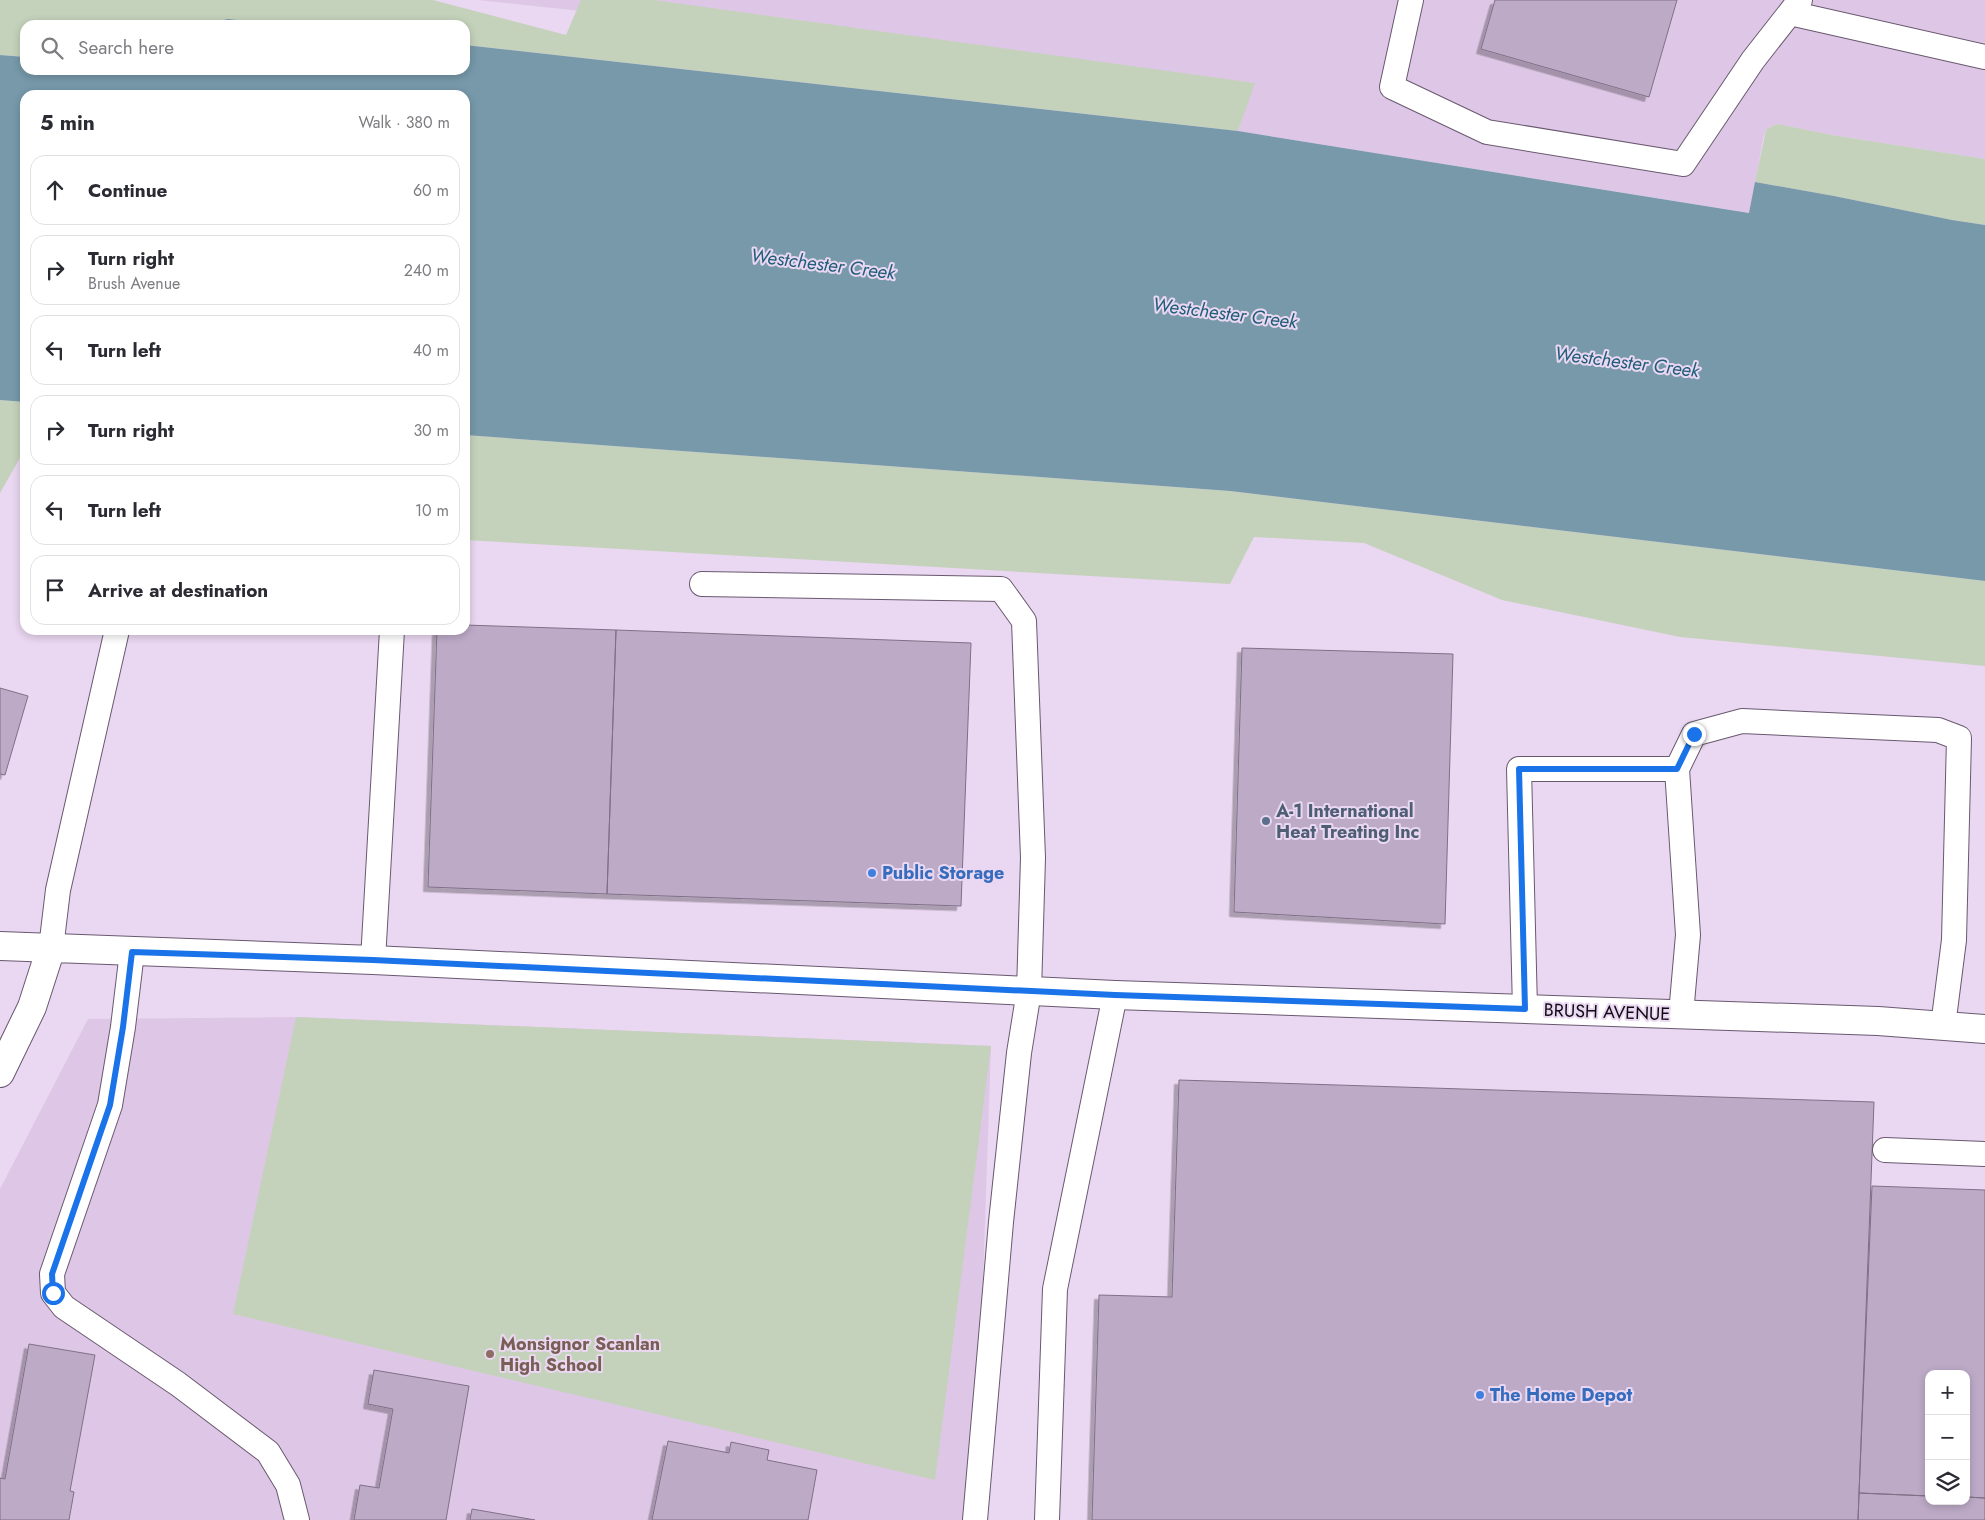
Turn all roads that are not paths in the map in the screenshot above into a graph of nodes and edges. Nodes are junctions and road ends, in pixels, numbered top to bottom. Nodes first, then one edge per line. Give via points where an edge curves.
1 (1410, 0) edge
2 (1795, 7) edge
3 (1985, 57) edge
4 (702, 584) dead end
5 (116, 635) edge
6 (392, 635) edge
7 (1677, 769) junction
8 (0, 946) edge
9 (51, 948) junction
10 (132, 952) junction
11 (373, 960) junction
12 (1029, 991) junction
13 (1115, 995) junction
14 (1525, 1009) junction
15 (1681, 1014) junction
16 (1943, 1026) junction
17 (1985, 1029) edge
18 (0, 1073) edge
19 (1885, 1150) dead end
20 (1985, 1154) edge
21 (297, 1520) edge
22 (975, 1520) edge
23 (1047, 1520) edge

1 - 2 lane via 1392,87 1487,132 1683,164 1753,60
2 - 3 lane
4 - 12 lane via 1001,589 1024,621 1033,858
5 - 9 lane via 58,890
6 - 11 lane
7 - 14 lane via 1519,769
7 - 15 lane via 1688,935
7 - 16 lane via 1694,734 1742,721 1938,730 1959,738 1954,940
8 - 9 street, BRUSH AVENUE
9 - 10 street, BRUSH AVENUE
9 - 18 street via 32,1007
10 - 11 street, BRUSH AVENUE
10 - 21 lane via 110,1105 52,1274 53,1293 64,1307 178,1384 268,1452 288,1485
11 - 12 street, BRUSH AVENUE
12 - 13 street, BRUSH AVENUE
12 - 22 lane via 1018,1053
13 - 14 street, BRUSH AVENUE
13 - 23 lane via 1055,1289
14 - 15 street, BRUSH AVENUE
15 - 16 street, BRUSH AVENUE
16 - 17 street, BRUSH AVENUE
19 - 20 lane

